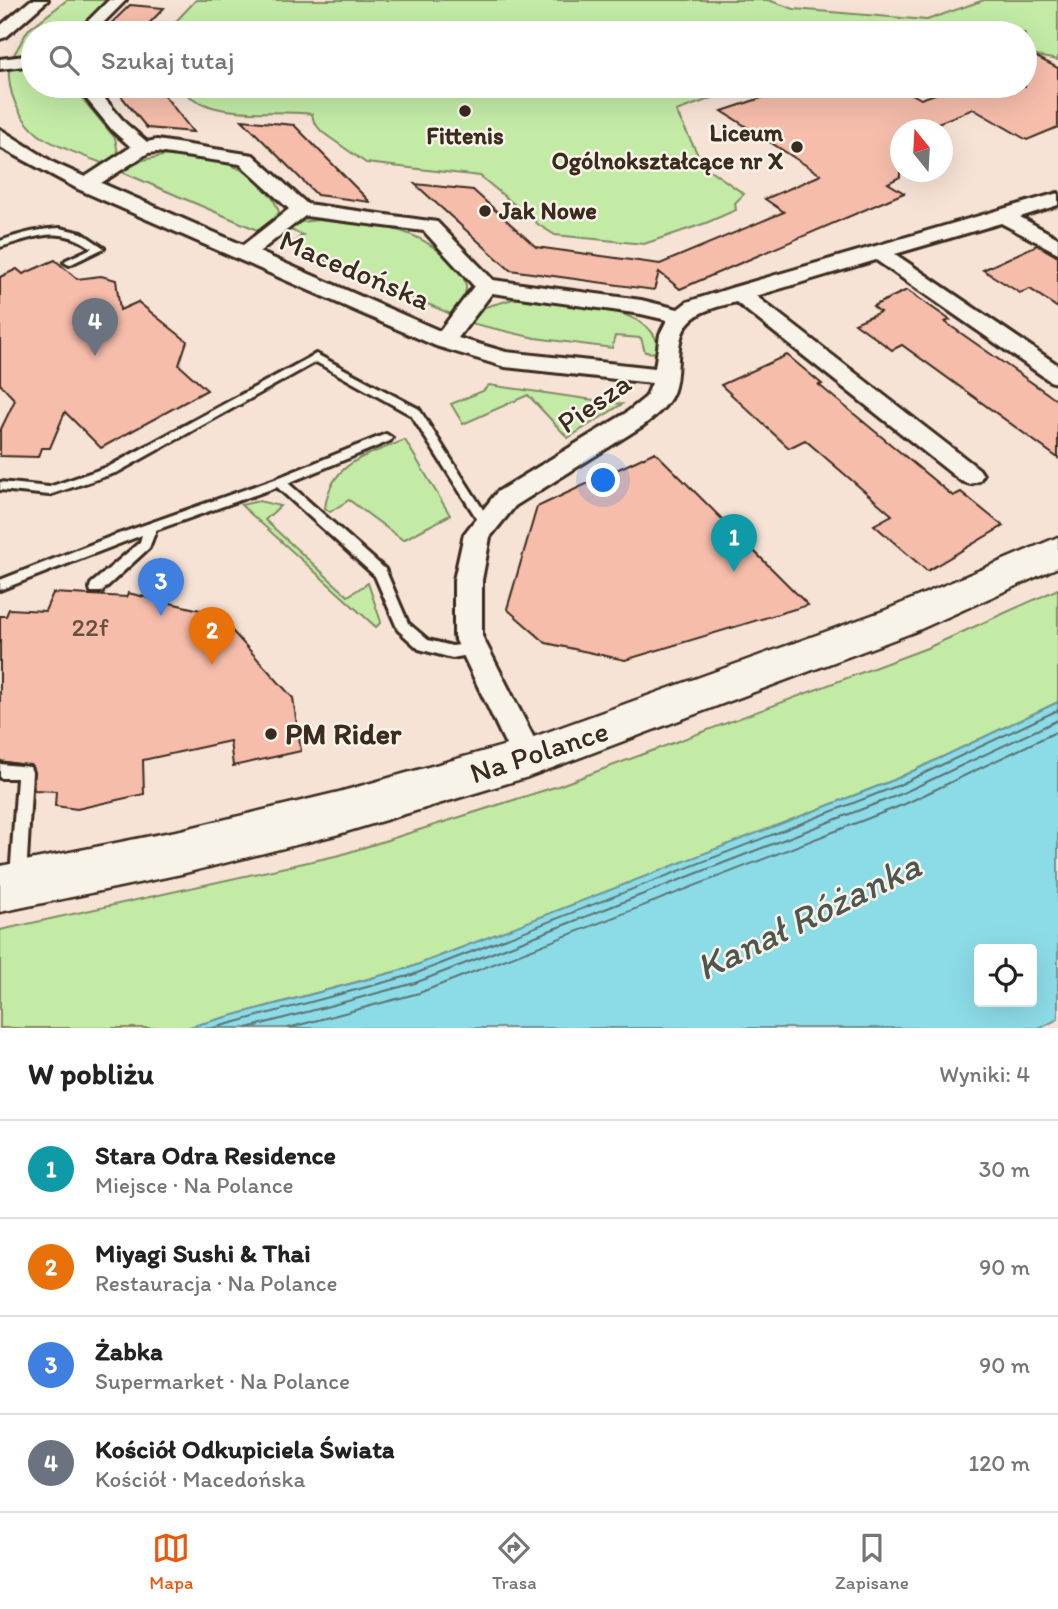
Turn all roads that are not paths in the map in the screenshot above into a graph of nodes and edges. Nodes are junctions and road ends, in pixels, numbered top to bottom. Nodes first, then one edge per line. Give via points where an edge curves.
1 (40, 0) edge
2 (118, 0) edge
3 (96, 21) edge
4 (0, 34) edge
5 (21, 61) edge
6 (0, 64) edge
7 (95, 98) edge
8 (0, 135) edge
9 (143, 148) junction
10 (85, 185) junction
11 (1058, 199) edge
12 (301, 209) junction
13 (1002, 215) junction
14 (0, 244) edge
15 (1058, 247) edge
16 (878, 251) junction
17 (244, 254) junction
18 (69, 262) dead end
19 (486, 286) junction
20 (739, 293) junction
21 (679, 316) junction
22 (444, 341) junction
23 (1058, 376) edge
24 (664, 377) junction
25 (386, 438) dead end
26 (970, 475) dead end
27 (279, 482) junction
28 (0, 486) edge
29 (485, 522) junction
30 (151, 527) junction
31 (1058, 551) edge
32 (0, 585) edge
33 (96, 588) dead end
34 (476, 649) junction
35 (528, 758) junction
36 (0, 771) edge
37 (9, 887) edge

1 - 4 street
2 - 3 street
5 - 6 street
7 - 9 street
8 - 10 street, Macedońska via 6,143
9 - 10 street
9 - 12 street, Macedońska via 246,159
10 - 17 street, Macedońska
11 - 13 street
12 - 17 street, Macedońska
12 - 19 street, Macedońska via 430,226
13 - 15 street
13 - 16 street
14 - 18 lane via 55,232 78,234 99,248
16 - 20 street
16 - 23 street
17 - 22 street, Macedońska
19 - 21 street
19 - 22 street, Macedońska
20 - 21 street
20 - 26 street
21 - 24 street, Piesza
22 - 24 street, Macedońska via 505,359
24 - 29 street, Piesza via 662,392 635,419 506,499
25 - 27 lane
27 - 30 lane
27 - 34 lane via 380,573 403,626 424,645 452,652
28 - 29 lane via 49,491 114,469 316,357 415,412
29 - 34 street, Piesza via 477,534 468,580 468,636
30 - 32 lane
30 - 33 lane via 145,545
31 - 35 street, Na Polance via 900,621
34 - 35 street, Piesza
35 - 37 street, Na Polance via 339,813
36 - 37 lane via 25,772

